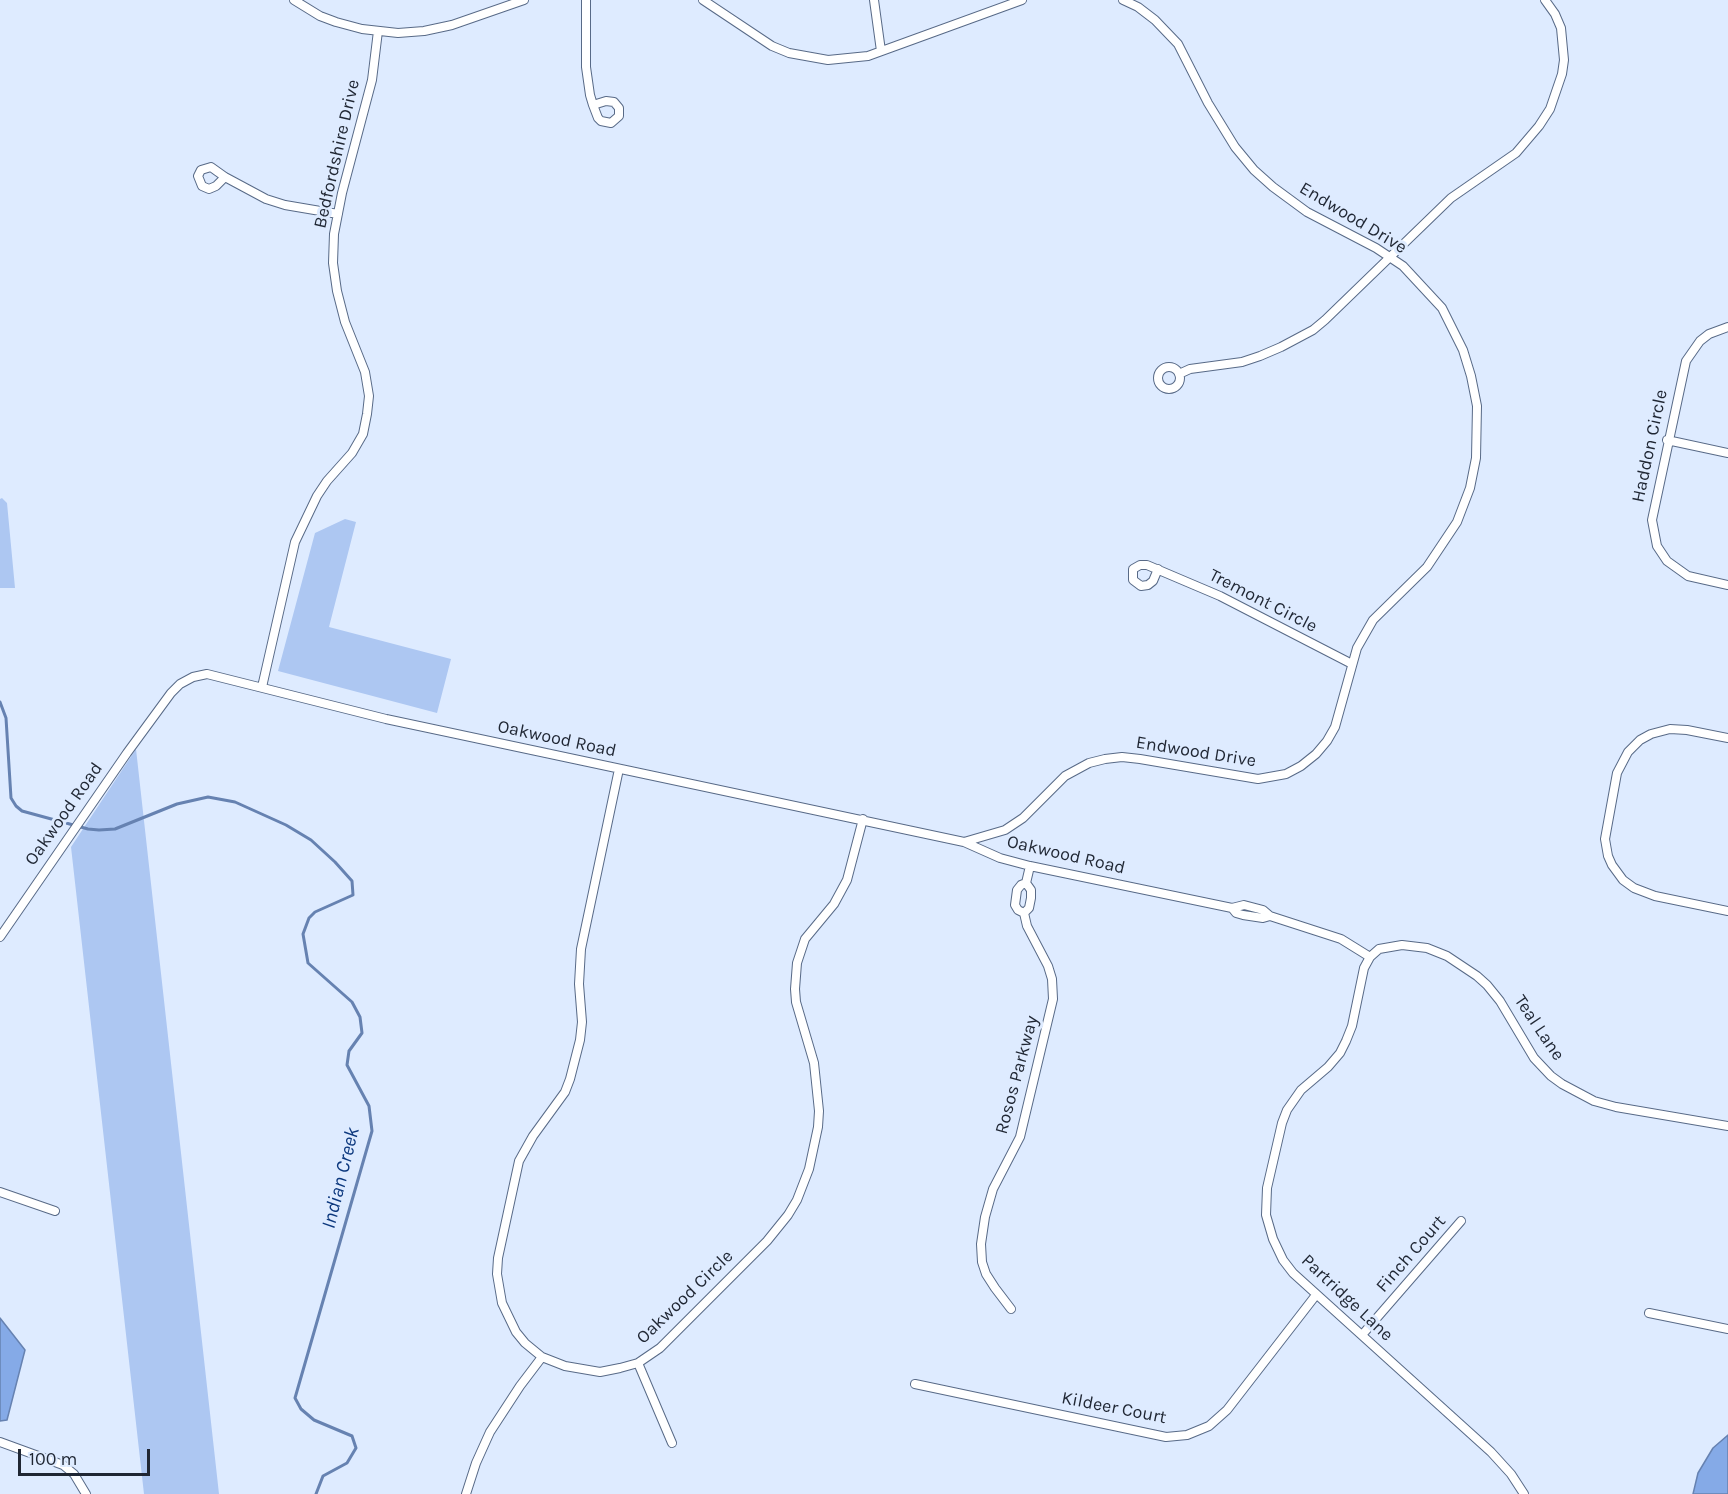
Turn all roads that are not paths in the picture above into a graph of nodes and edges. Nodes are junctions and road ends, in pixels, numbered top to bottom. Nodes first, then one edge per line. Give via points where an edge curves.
1 (294, 0) edge
2 (524, 0) edge
3 (586, 0) edge
4 (703, 0) edge
5 (874, 0) edge
6 (1022, 0) edge
7 (1123, 0) edge
8 (1545, 0) edge
9 (378, 31) junction
10 (881, 51) junction
11 (593, 105) dead end
12 (225, 177) dead end
13 (338, 214) junction
14 (1389, 257) junction
15 (1728, 327) edge
16 (1179, 374) dead end
17 (1667, 440) junction
18 (1728, 453) edge
19 (1158, 569) dead end
20 (1728, 585) edge
21 (1352, 664) junction
22 (262, 687) junction
23 (1728, 738) edge
24 (619, 769) junction
25 (863, 819) junction
26 (964, 842) junction
27 (1030, 866) junction
28 (1026, 883) junction
29 (1728, 911) edge
30 (1024, 913) junction
31 (0, 937) edge
32 (1370, 957) junction
33 (1728, 1126) edge
34 (0, 1192) edge
35 (55, 1211) dead end
36 (1461, 1221) dead end
37 (1316, 1294) junction
38 (1011, 1309) dead end
39 (1649, 1313) dead end
40 (1728, 1329) edge
41 (1362, 1335) junction
42 (542, 1357) junction
43 (638, 1364) junction
44 (915, 1384) dead end
45 (0, 1442) edge
46 (672, 1443) dead end
47 (86, 1494) edge
48 (466, 1494) edge
49 (1524, 1494) edge

1 - 9 street via 320,16
2 - 9 street via 452,25 398,33
3 - 11 street via 586,67
4 - 10 street via 757,38 789,53 828,60
5 - 10 street
6 - 10 street
7 - 14 street, Endwood Drive via 1155,20 1178,44 1208,103 1254,170 1307,212
8 - 14 street via 1561,28 1564,60 1550,109 1516,153 1451,198
9 - 13 street, Bedfordshire Drive via 370,91
12 - 13 street via 276,203
13 - 22 street, Bedfordshire Drive via 333,263 337,291 365,372 368,414 363,434 317,496 295,542
14 - 16 street via 1325,320 1297,339 1242,362
14 - 21 street, Endwood Drive via 1403,266 1442,308 1463,350 1477,406 1476,458 1470,488 1444,543 1427,567 1373,620
15 - 17 street, Haddon Circle via 1700,341 1686,361
17 - 18 street
17 - 20 street, Haddon Circle via 1652,520 1657,546 1678,570
19 - 21 street, Tremont Circle via 1220,596
21 - 26 street, Endwood Drive via 1340,713 1327,741 1309,760 1286,774 1247,779 1140,759 1105,759 1065,776 1023,818 1005,830
22 - 24 street, Oakwood Road
22 - 31 street, Oakwood Road via 207,674 180,684 127,753
23 - 29 street via 1670,729 1651,734 1634,745 1617,773 1605,839 1614,868 1634,888
24 - 25 street, Oakwood Road
24 - 42 street, Oakwood Circle via 581,949 582,1022 573,1070 565,1092 519,1161 498,1258 498,1287 508,1317 525,1343
25 - 26 street, Oakwood Road
25 - 43 street, Oakwood Circle via 848,880 805,939 796,963 796,1002 814,1063 819,1112 803,1186 788,1215 767,1241 672,1338
26 - 27 street, Oakwood Road
27 - 28 street, Rosos Parkway
27 - 32 street, Oakwood Road via 1232,908 1263,909 1270,916 1341,939
28 - 30 street, Rosos Parkway via 1031,898
28 - 30 street, Rosos Parkway via 1020,886 1015,899 1018,910
30 - 38 street, Rosos Parkway via 1053,979 1053,999 1020,1137 993,1189 981,1244 986,1274
32 - 33 street, Teal Lane via 1379,949 1415,946 1448,956 1462,965 1500,1001 1542,1067 1579,1094 1616,1107
32 - 37 street, Partridge Lane via 1360,979 1352,1026 1340,1053 1301,1090 1287,1110 1267,1188 1266,1215 1272,1239 1293,1273
34 - 35 street
36 - 41 street, Finch Court
37 - 41 street, Partridge Lane
37 - 44 street, Kildeer Court via 1227,1410 1209,1426 1187,1435 1166,1437
39 - 40 street
41 - 49 street, Partridge Lane via 1491,1452
42 - 43 street, Oakwood Circle via 600,1372
42 - 48 street via 490,1432
43 - 46 street
45 - 47 street via 63,1465 74,1474

